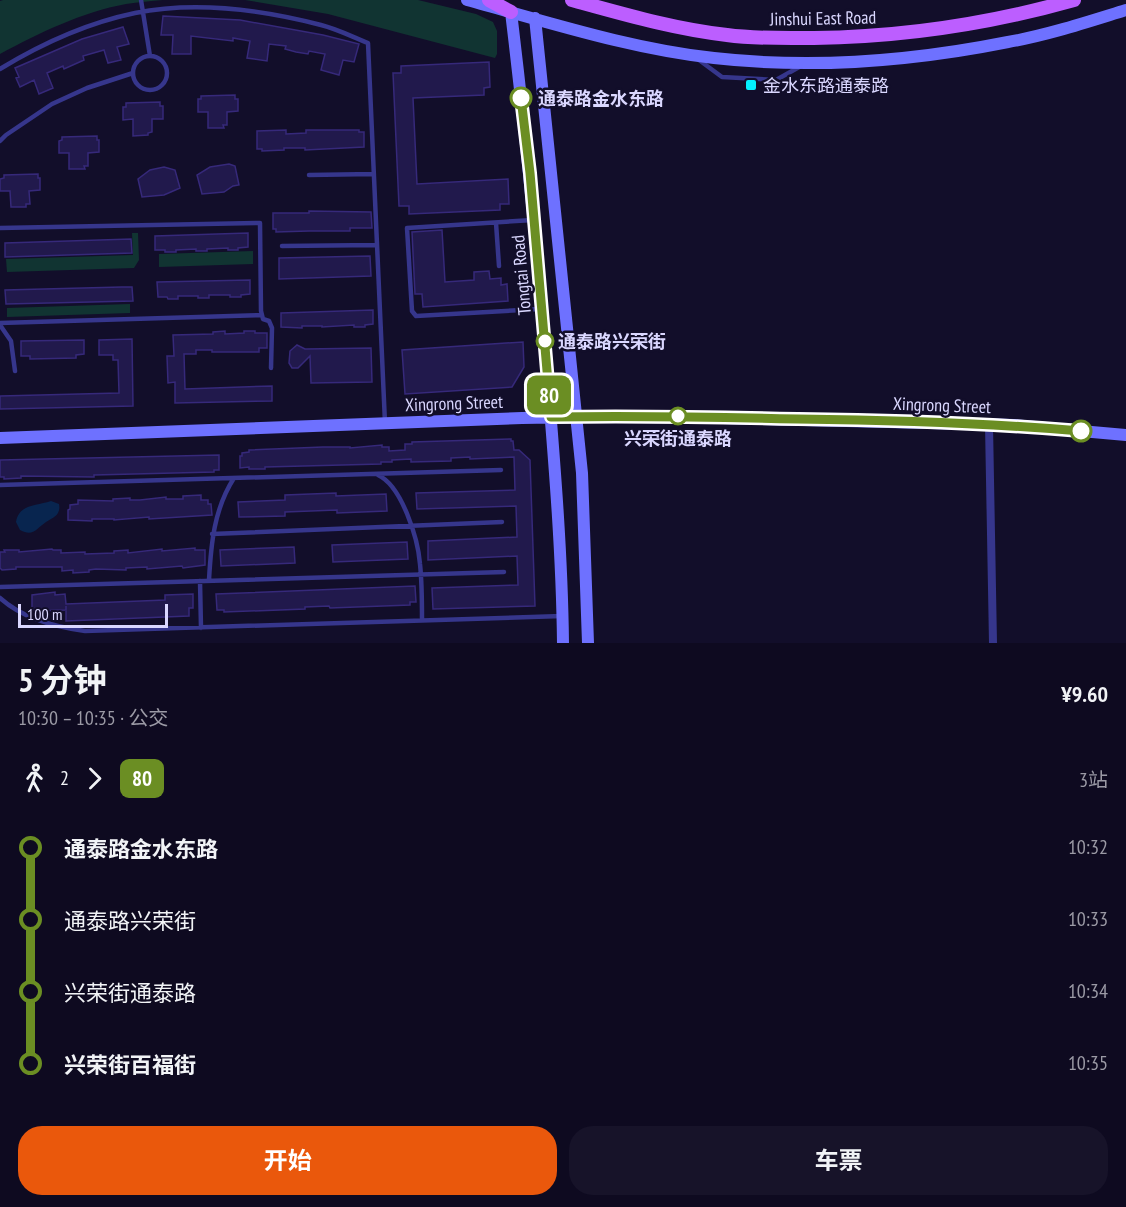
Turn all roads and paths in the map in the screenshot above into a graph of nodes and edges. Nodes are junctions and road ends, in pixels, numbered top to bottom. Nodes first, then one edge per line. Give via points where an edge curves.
1 (141, 0) edge
2 (467, 0) edge
3 (489, 0) edge
4 (572, 0) edge
5 (1074, 0) edge
6 (1126, 10) edge
7 (143, 12) junction
8 (511, 12) junction
9 (535, 18) junction
10 (692, 55) junction
11 (150, 56) junction
12 (808, 62) junction
13 (0, 69) edge
14 (133, 73) junction
15 (0, 141) edge
16 (374, 174) junction
17 (309, 176) dead end
18 (534, 220) junction
19 (496, 223) junction
20 (0, 228) edge
21 (377, 245) junction
22 (282, 246) dead end
23 (499, 266) dead end
24 (542, 309) junction
25 (262, 315) junction
26 (0, 324) edge
27 (271, 368) dead end
28 (15, 371) dead end
29 (551, 417) junction
30 (576, 417) junction
31 (385, 423) junction
32 (989, 424) junction
33 (1126, 435) edge
34 (0, 438) edge
35 (501, 470) dead end
36 (375, 474) junction
37 (234, 478) junction
38 (0, 485) edge
39 (502, 522) dead end
40 (410, 525) junction
41 (212, 534) junction
42 (504, 572) dead end
43 (421, 574) junction
44 (200, 580) junction
45 (209, 580) junction
46 (0, 587) edge
47 (0, 598) edge
48 (562, 616) junction
49 (422, 620) junction
50 (201, 628) junction
51 (563, 643) edge
52 (588, 643) edge
53 (993, 643) edge

1 - 7 lane
2 - 8 street
3 - 8 main road
4 - 5 main road, Jinshui East Road via 676,27 781,38 846,38 924,31 992,21
6 - 12 street via 1052,32 975,48 898,58
7 - 11 lane
7 - 13 lane via 75,31
7 - 16 lane via 247,11 322,25 368,43
8 - 9 street
8 - 18 street, Tongtai Road
9 - 10 street
9 - 30 street
10 - 12 street
10 - 12 lane via 722,77 776,80
11 - 14 lane via 139,60
11 - 14 lane via 161,60 167,68 168,77 162,86 143,89
14 - 15 lane via 52,104
16 - 17 lane
16 - 21 lane
18 - 19 lane
18 - 24 street, Tongtai Road
19 - 23 lane
19 - 24 lane via 407,228 412,311 416,316
20 - 25 lane via 260,223
21 - 22 lane
21 - 31 lane
24 - 29 street, Tongtai Road
25 - 26 lane
25 - 27 lane via 272,328
26 - 28 lane via 11,341
29 - 30 street, Xingrong Street
29 - 31 street, Xingrong Street
29 - 48 street, Tongtai Road
30 - 32 street, Xingrong Street
30 - 52 street via 584,506
31 - 34 street, Xingrong Street
32 - 33 street, Xingrong Street
32 - 53 street
35 - 36 lane
36 - 37 lane
36 - 40 lane via 393,488
37 - 38 lane
37 - 41 lane
39 - 40 lane
40 - 41 lane
40 - 43 lane
41 - 45 lane
42 - 43 lane
43 - 45 lane
43 - 49 lane
44 - 45 lane
44 - 46 lane
44 - 50 lane
47 - 50 lane via 24,614 61,628
48 - 49 lane
48 - 51 street, Tongtai Road
49 - 50 lane

